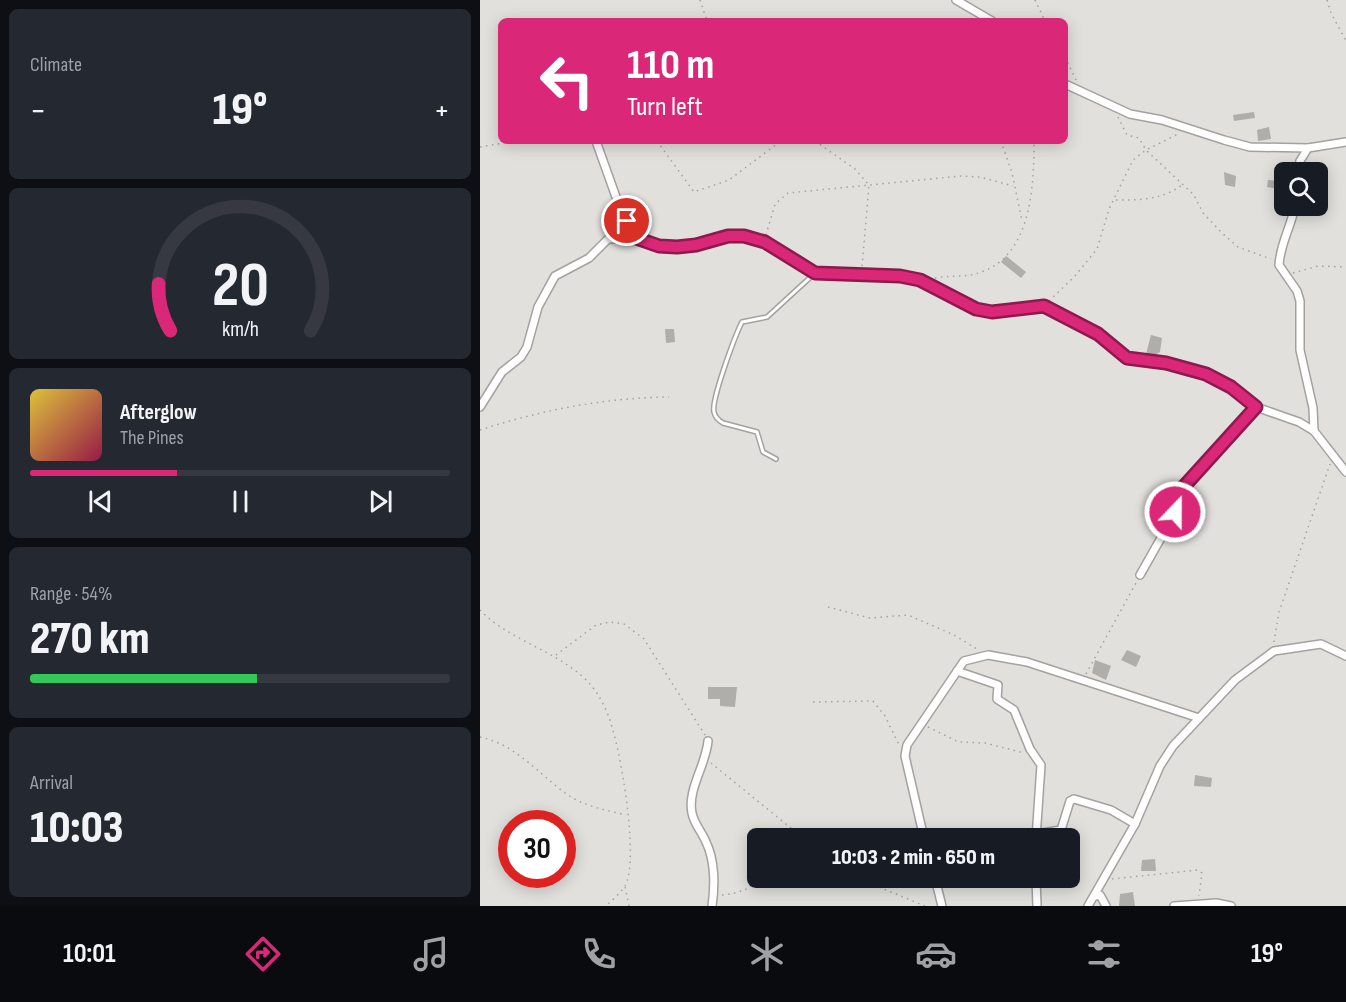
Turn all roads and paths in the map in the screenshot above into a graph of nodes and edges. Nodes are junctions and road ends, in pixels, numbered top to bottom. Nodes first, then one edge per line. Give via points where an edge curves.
1 (700, 0) edge
2 (956, 0) edge
3 (1035, 0) edge
4 (1328, 0) edge
5 (706, 18) edge
6 (987, 18) edge
7 (1044, 18) edge
8 (1346, 41) edge
9 (1068, 64) edge
10 (1068, 86) edge
11 (1080, 92) junction
12 (1113, 106) junction
13 (1186, 128) junction
14 (1346, 142) edge
15 (498, 144) edge
16 (597, 144) edge
17 (659, 144) edge
18 (777, 144) edge
19 (819, 144) edge
20 (1002, 144) edge
21 (1034, 144) edge
22 (480, 147) edge
23 (1308, 148) junction
24 (1146, 150) junction
25 (1302, 162) edge
26 (1184, 184) junction
27 (869, 185) junction
28 (1013, 186) junction
29 (1115, 200) junction
30 (1293, 216) edge
31 (1023, 223) junction
32 (636, 238) junction
33 (765, 242) junction
34 (1279, 265) junction
35 (1346, 267) edge
36 (815, 273) junction
37 (862, 274) junction
38 (1287, 277) junction
39 (920, 280) junction
40 (1044, 306) junction
41 (669, 397) dead end
42 (480, 407) edge
43 (1256, 407) junction
44 (480, 430) edge
45 (1314, 431) junction
46 (1334, 453) junction
47 (776, 459) dead end
48 (1346, 471) edge
49 (1140, 575) joint
50 (828, 607) dead end
51 (480, 610) edge
52 (1274, 651) junction
53 (988, 655) junction
54 (555, 656) junction
55 (1346, 656) edge
56 (957, 671) junction
57 (1083, 680) junction
58 (813, 702) dead end
59 (1199, 718) junction
60 (921, 723) junction
61 (480, 737) edge
62 (708, 741) joint
63 (1034, 754) junction
64 (905, 756) junction
65 (706, 759) junction
66 (627, 815) junction
67 (1135, 824) junction
68 (786, 827) edge
69 (922, 828) edge
70 (1037, 828) edge
71 (1062, 828) edge
72 (1105, 880) junction
73 (625, 886) junction
74 (749, 888) edge
75 (881, 888) edge
76 (938, 888) edge
77 (1036, 888) edge
78 (714, 896) junction
79 (1095, 896) junction
80 (1198, 904) junction
81 (606, 906) edge
82 (629, 906) edge
83 (712, 906) edge
84 (925, 906) edge
85 (942, 906) edge
86 (1037, 906) edge
87 (1088, 906) edge
88 (1106, 906) edge
89 (1174, 906) edge
90 (1231, 906) edge

1 - 5 path
2 - 6 street
3 - 7 path
4 - 8 path
9 - 11 path
10 - 11 street
11 - 12 street
12 - 13 street
12 - 24 path via 1128,135 1139,138
13 - 23 street via 1250,147
13 - 24 path
14 - 23 street
15 - 22 path
16 - 32 street
17 - 18 path via 694,192 729,180
19 - 27 path via 855,169
20 - 28 path
21 - 31 path via 1033,189
23 - 25 street
24 - 26 path
24 - 29 path via 1129,166
26 - 29 path via 1165,196
26 - 34 path via 1203,213 1238,247
27 - 28 path via 961,176
27 - 33 path via 779,198
27 - 37 path
28 - 31 path
29 - 40 path via 1097,249 1076,276
30 - 34 street via 1281,246
31 - 39 path via 1011,247 991,268 974,274
32 - 33 street via 677,247 728,236
32 - 42 street via 608,239 589,258 555,276 538,307 527,347 502,372
33 - 36 street
34 - 38 street
35 - 38 path via 1311,267
36 - 37 street
36 - 47 lane via 767,317 742,322 716,399 718,420 757,432 763,452
37 - 39 street
38 - 45 street via 1298,291 1300,301 1300,350
39 - 40 street via 976,309 992,312
40 - 43 street via 1098,334 1127,358 1206,374
41 - 44 path via 617,398 564,407
43 - 45 street
43 - 49 street via 1178,493 1174,515
45 - 46 street
46 - 48 street
46 - 52 path via 1279,612
49 - 57 path
50 - 53 path via 870,618 908,615
51 - 54 path via 494,624
52 - 55 street via 1321,644
52 - 59 street via 1235,680
53 - 56 street via 964,661
53 - 57 street via 1027,662
54 - 62 path via 596,625 624,624 644,639
54 - 66 path via 597,691 608,715
56 - 60 street
56 - 63 street via 998,685 997,699 1014,710
57 - 59 street
58 - 64 path via 873,701
59 - 67 street via 1160,766
60 - 63 path via 959,742 985,743
60 - 64 street
61 - 66 path via 519,754 567,795
62 - 65 street
63 - 70 street via 1041,765
64 - 69 street
65 - 68 path
65 - 78 street via 693,792 692,813 708,846
66 - 73 path via 631,841
67 - 71 street via 1111,810 1074,799
67 - 72 street
72 - 79 street
72 - 80 path via 1201,871
73 - 81 path
73 - 82 path
74 - 78 path
75 - 84 path
76 - 85 street
77 - 86 street
78 - 83 street
79 - 87 street
79 - 88 street via 1100,895
80 - 89 street
80 - 90 street

